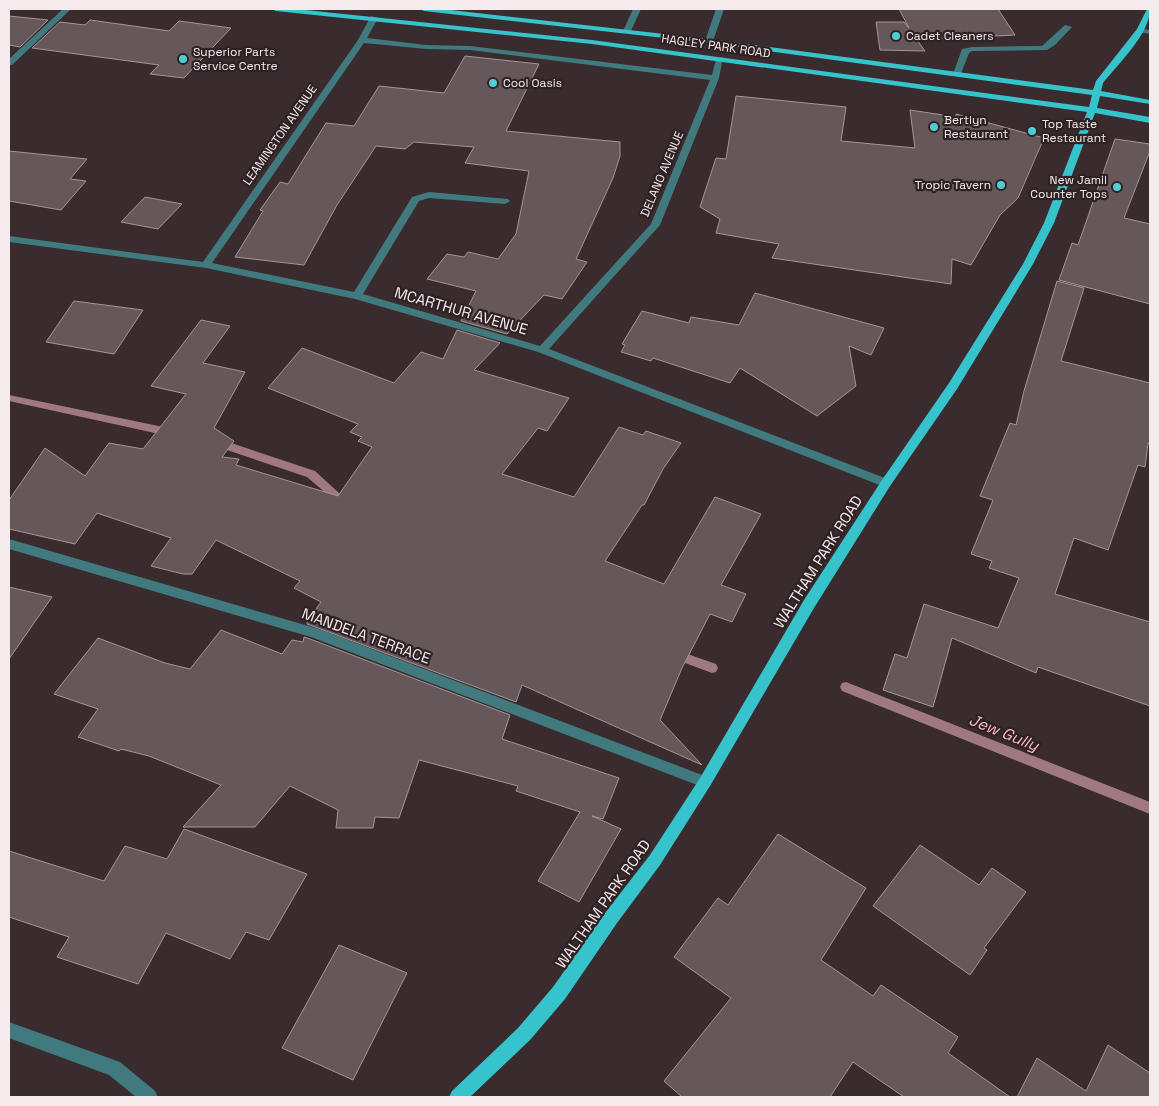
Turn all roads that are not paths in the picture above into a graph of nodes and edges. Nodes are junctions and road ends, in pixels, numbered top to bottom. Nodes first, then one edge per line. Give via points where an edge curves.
1 (67, 9) edge
2 (276, 9) edge
3 (424, 9) edge
4 (637, 9) edge
5 (720, 9) edge
6 (461, 10) edge
7 (1150, 10) edge
8 (374, 18) junction
9 (1068, 26) dead end
10 (627, 31) junction
11 (1146, 31) edge
12 (362, 40) junction
13 (709, 41) junction
14 (720, 59) junction
15 (9, 63) edge
16 (957, 74) junction
17 (715, 78) junction
18 (1096, 93) junction
19 (1150, 102) edge
20 (1092, 110) junction
21 (1150, 120) edge
22 (505, 201) dead end
23 (9, 239) edge
24 (206, 265) junction
25 (357, 296) junction
26 (542, 350) junction
27 (886, 483) junction
28 (9, 544) edge
29 (705, 782) junction
30 (9, 1030) edge
31 (149, 1097) edge
32 (458, 1097) edge

1 - 15 street
2 - 8 main road, HAGLEY PARK ROAD
3 - 6 main road, HAGLEY PARK ROAD
4 - 10 street
5 - 13 street
6 - 10 main road, HAGLEY PARK ROAD
7 - 11 main road, WALTHAM PARK ROAD
8 - 12 street, LEAMINGTON AVENUE
8 - 14 main road, HAGLEY PARK ROAD
9 - 16 street via 1044,48 966,51
10 - 13 main road, HAGLEY PARK ROAD
11 - 18 main road, WALTHAM PARK ROAD via 1099,83
12 - 17 street via 470,48
12 - 24 street, LEAMINGTON AVENUE
13 - 16 main road, HAGLEY PARK ROAD
14 - 17 street, DELANO AVENUE
14 - 20 main road, HAGLEY PARK ROAD
16 - 18 main road, HAGLEY PARK ROAD
17 - 26 street, DELANO AVENUE via 655,225
18 - 19 main road, HAGLEY PARK ROAD
18 - 20 main road, WALTHAM PARK ROAD
20 - 21 main road, HAGLEY PARK ROAD
20 - 27 main road, WALTHAM PARK ROAD via 1049,223 1028,264 953,386
22 - 25 street via 429,195 415,199
23 - 24 street, MCARTHUR AVENUE
24 - 25 street, MCARTHUR AVENUE
25 - 26 street, MCARTHUR AVENUE
26 - 27 street, MCARTHUR AVENUE
27 - 29 main road, WALTHAM PARK ROAD via 809,604
28 - 29 street, MANDELA TERRACE via 314,633
29 - 32 main road, WALTHAM PARK ROAD via 655,860 559,993 524,1034
30 - 31 street via 114,1068

